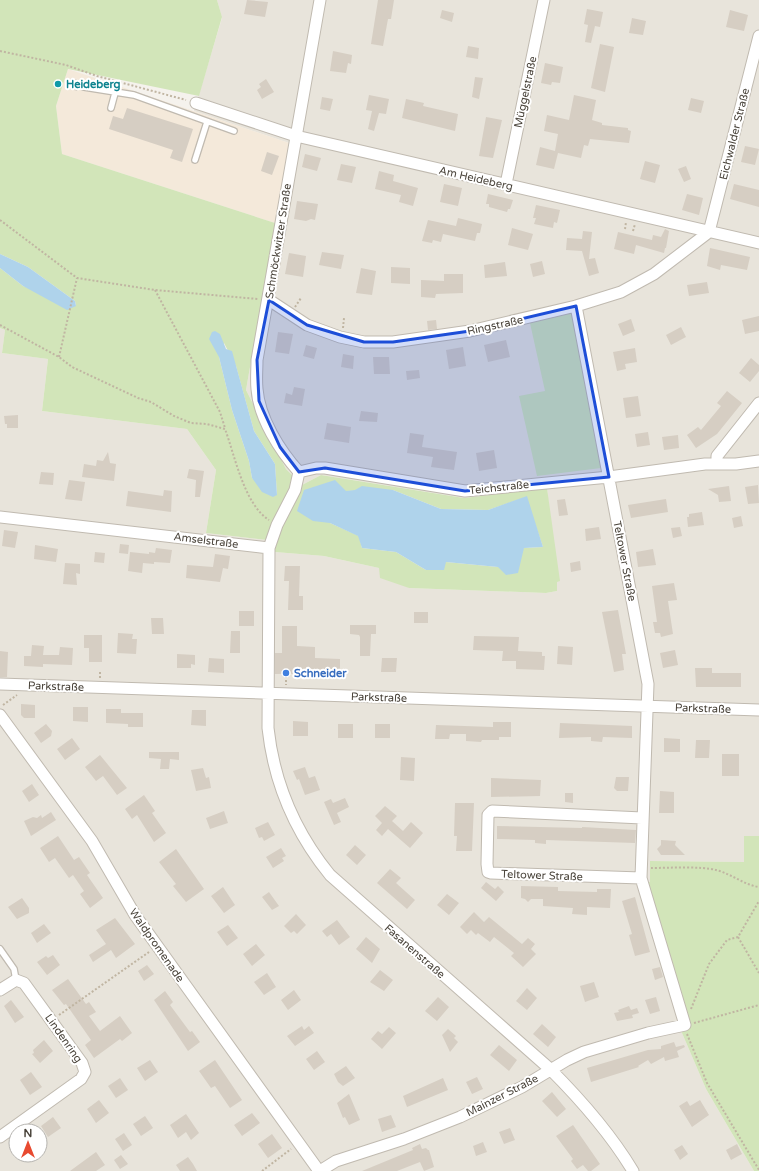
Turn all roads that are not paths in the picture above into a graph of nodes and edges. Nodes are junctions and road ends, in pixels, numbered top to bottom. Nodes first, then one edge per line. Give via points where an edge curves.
1 (320, 0) edge
2 (544, 0) edge
3 (759, 36) edge
4 (84, 87) dead end
5 (115, 93) junction
6 (196, 104) road end
7 (111, 108) dead end
8 (207, 122) junction
9 (234, 131) dead end
10 (296, 136) junction
11 (195, 160) dead end
12 (506, 184) junction
13 (709, 232) junction
14 (759, 243) edge
15 (269, 300) junction
16 (576, 306) junction
17 (759, 403) edge
18 (759, 461) edge
19 (717, 463) junction
20 (299, 472) junction
21 (609, 477) junction
22 (0, 517) edge
23 (268, 548) junction
24 (0, 684) edge
25 (268, 693) junction
26 (648, 707) junction
27 (759, 710) edge
28 (0, 714) edge
29 (642, 818) junction
30 (641, 878) junction
31 (0, 949) edge
32 (16, 980) junction
33 (0, 990) edge
34 (685, 1022) joint
35 (550, 1069) junction
36 (0, 1137) edge
37 (320, 1171) edge
38 (633, 1171) edge

1 - 10 street, Schmöckwitzer Straße
2 - 12 street, Müggelstraße
3 - 13 street, Eichwalder Straße
4 - 5 lane
5 - 7 lane
5 - 8 lane via 134,96
6 - 10 street, Am Heideberg
8 - 9 lane
8 - 11 lane
10 - 12 street, Am Heideberg
10 - 15 street, Schmöckwitzer Straße
12 - 13 street, Am Heideberg
13 - 14 street, Am Heideberg
13 - 16 street, Ringstraße via 644,280 621,292
15 - 16 street, Ringstraße via 307,325 340,337 364,342 393,342 470,331
15 - 20 street, Schmöckwitzer Straße via 257,360 256,388 259,401 280,446
16 - 21 street, Teltower Straße
17 - 19 street via 717,456
18 - 19 street, Teichstraße
19 - 21 street, Teichstraße
20 - 21 street, Teichstraße via 326,468 466,491
20 - 23 street via 295,490 276,525
21 - 26 street, Teltower Straße via 648,684
22 - 23 street, Amselstraße
23 - 25 street
24 - 25 street, Parkstraße
25 - 26 street, Parkstraße
25 - 35 street, Fasanenstraße via 270,740 279,785 298,829 317,860 341,886
26 - 27 street, Parkstraße
26 - 29 street, Teltower Straße
28 - 37 street, Waldpromenade via 90,840 157,946
29 - 30 street, Teltower Straße
29 - 30 street, Teltower Straße via 492,812 488,815 487,864 488,872 492,873
30 - 34 street, Teltower Straße
31 - 32 lane, Lindenring via 14,969
32 - 33 street
32 - 36 street, Lindenring via 24,983 52,1020 82,1062 85,1072 81,1079
34 - 35 street, Mainzer Straße via 584,1052
35 - 37 street, Mainzer Straße via 518,1089 460,1117 336,1162
35 - 38 street, Fasanenstraße via 609,1135

